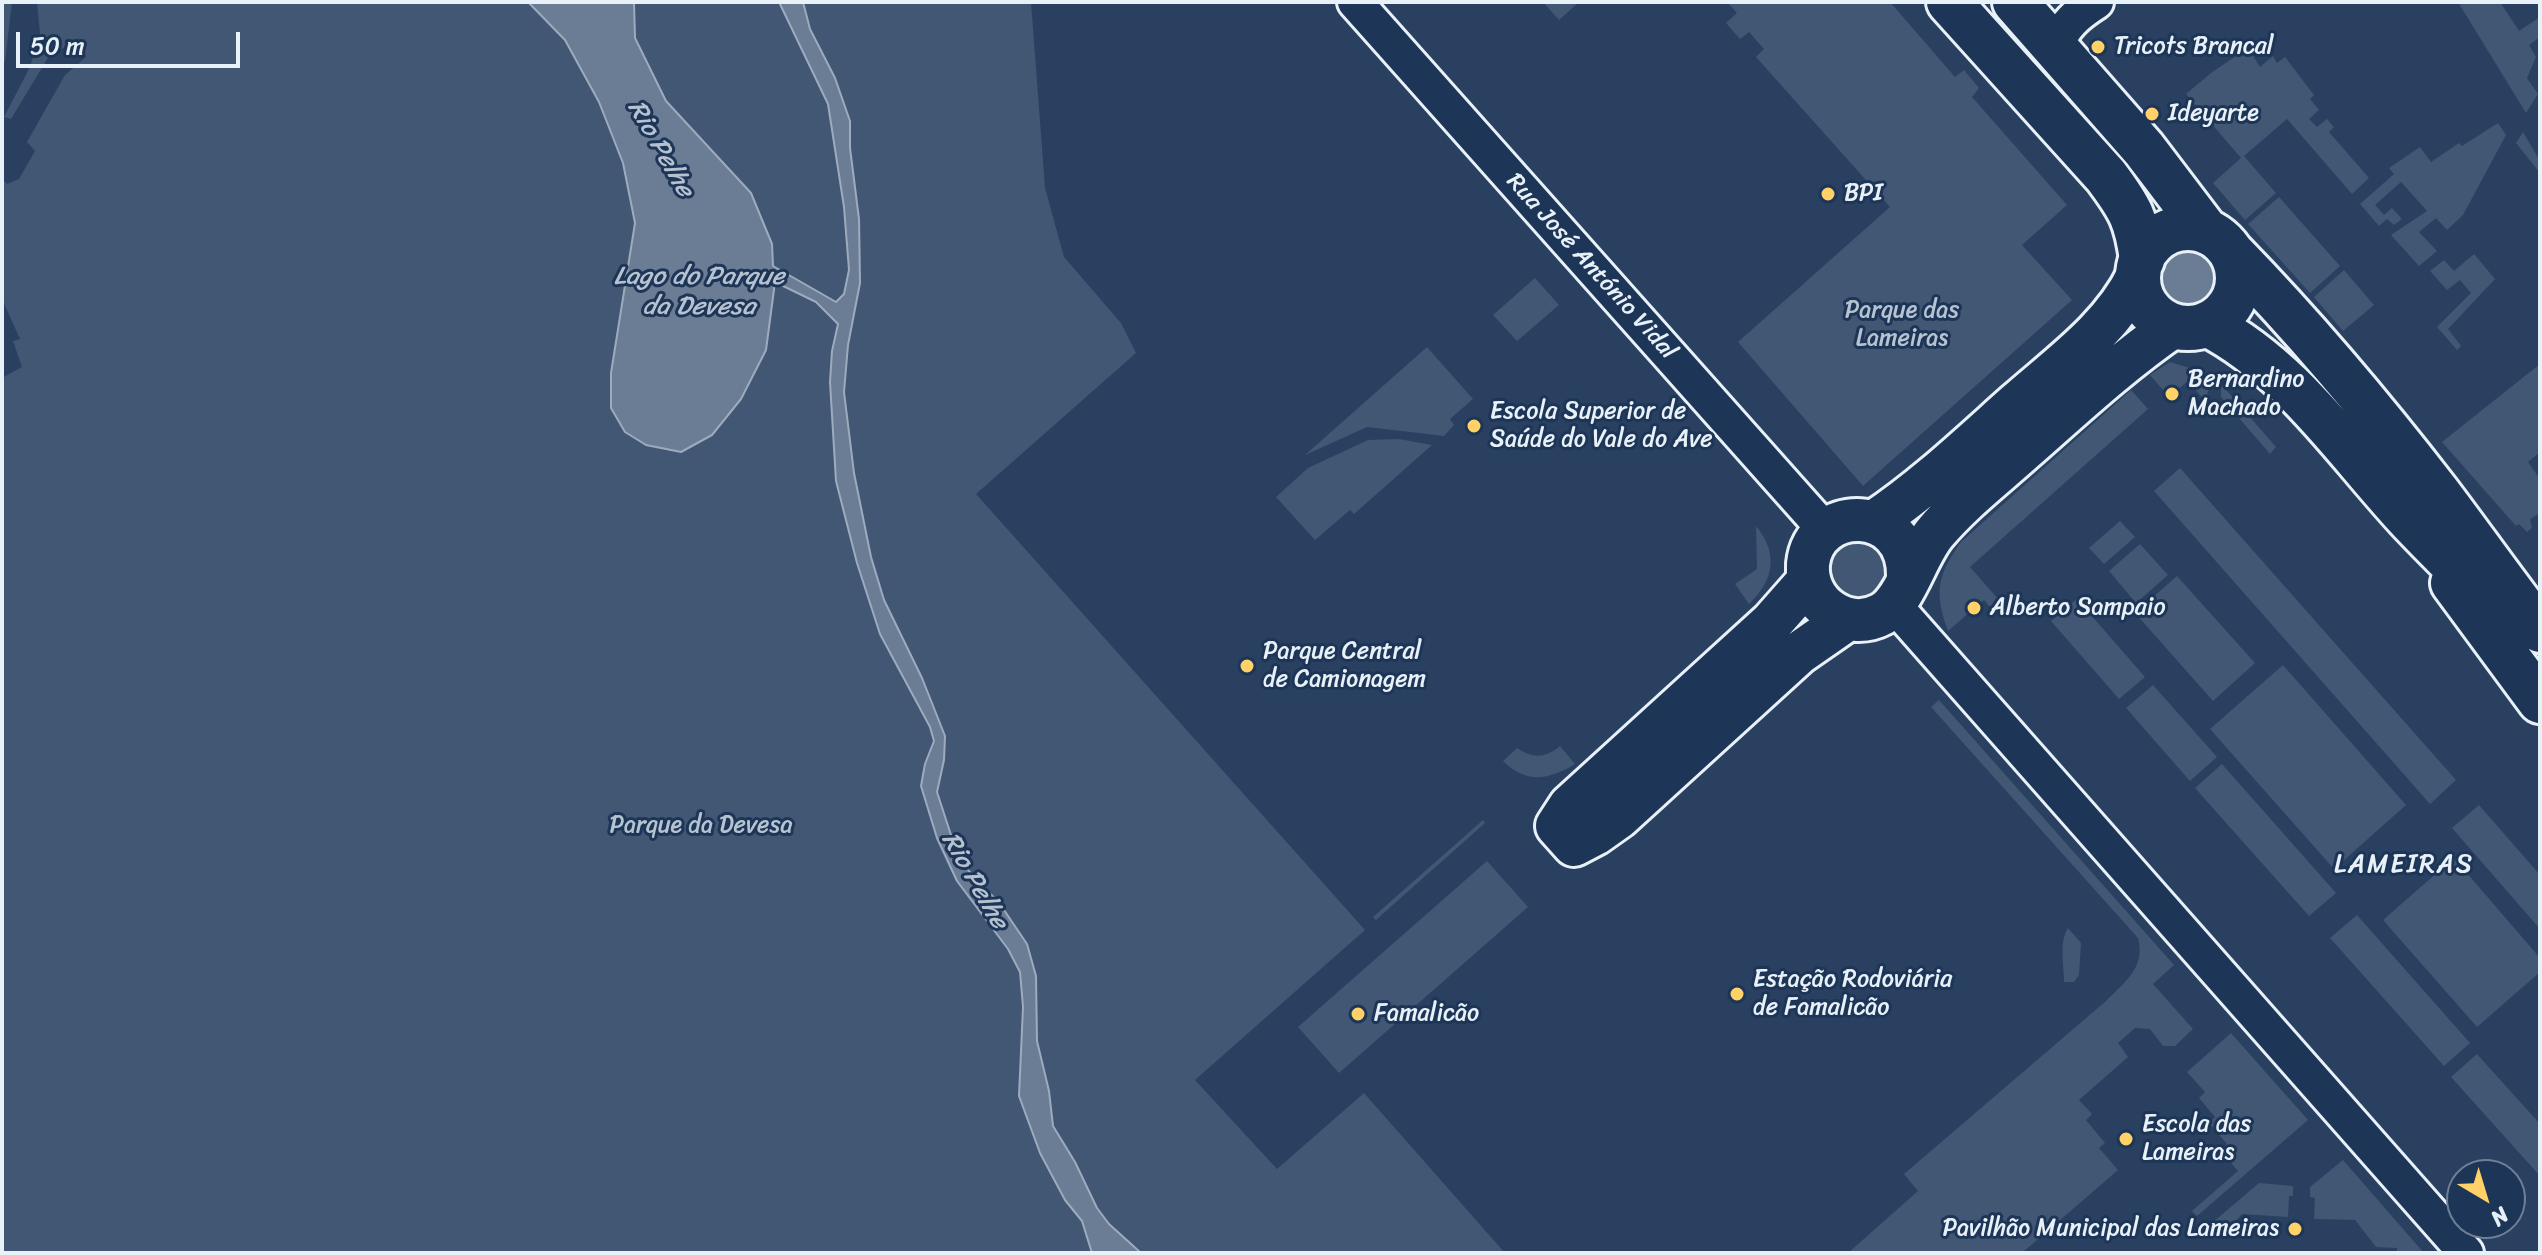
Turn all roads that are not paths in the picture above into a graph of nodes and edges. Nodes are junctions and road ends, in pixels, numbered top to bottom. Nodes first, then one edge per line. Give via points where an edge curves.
1 (1355, 2) edge
2 (1949, 2) edge
3 (2015, 2) edge
4 (2096, 2) edge
5 (2055, 47) junction
6 (2219, 242) junction
7 (2140, 267) junction
8 (2191, 325) junction
9 (2423, 505) junction
10 (1874, 522) junction
11 (1826, 531) junction
12 (1809, 580) junction
13 (1901, 591) junction
14 (2540, 603) edge
15 (1848, 619) junction
16 (2540, 630) edge
17 (2540, 659) edge
18 (2540, 701) edge
19 (2466, 1253) edge

1 - 11 street, Rua José António Vidal
2 - 7 main road via 2126,203 2138,228
3 - 5 main road
4 - 5 street via 2067,25
5 - 6 main road
6 - 7 main road via 2192,228 2176,230 2150,246
6 - 8 main road via 2237,268 2233,301 2222,314
6 - 9 main road via 2284,308
7 - 8 main road via 2140,291 2147,307 2159,319
7 - 10 street via 2115,313 2086,342 1933,478
8 - 9 main road via 2245,346 2336,435
8 - 13 street via 2113,372 1960,507 1935,534
9 - 14 main road
9 - 16 main road
9 - 17 main road
9 - 18 main road via 2470,608
10 - 11 street via 1857,520
10 - 13 street via 1897,537 1904,549 1908,562
11 - 12 street via 1808,562
12 - 15 street via 1819,601
12 - 15 street via 1772,622 1570,806 1557,826 1574,845 1619,817 1799,653
13 - 15 street via 1873,618
13 - 19 street

